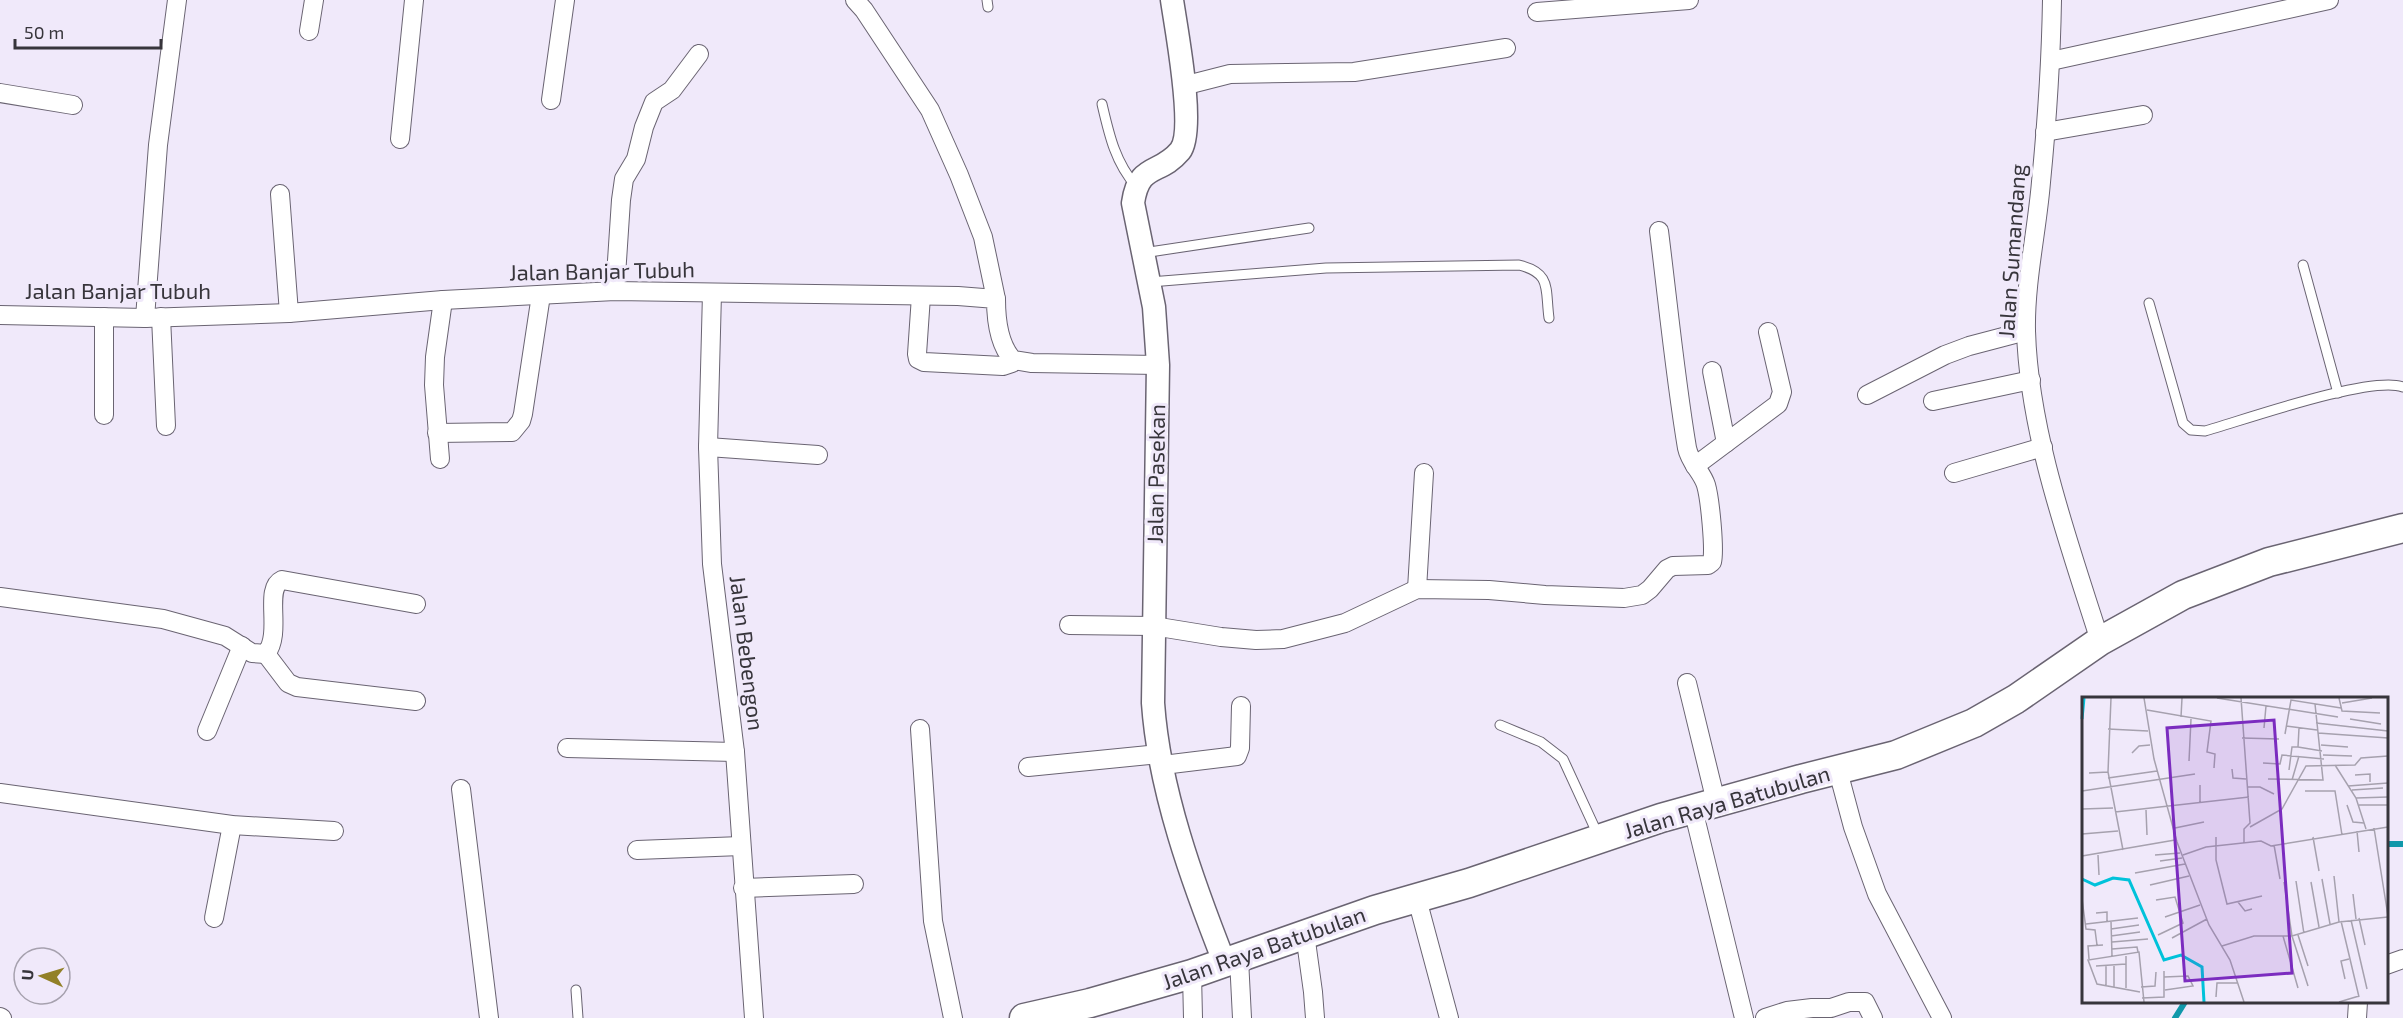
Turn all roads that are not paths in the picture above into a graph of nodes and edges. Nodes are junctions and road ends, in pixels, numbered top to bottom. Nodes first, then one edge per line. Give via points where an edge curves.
1 (177, 0) edge
2 (315, 0) edge
3 (414, 0) edge
4 (565, 0) edge
5 (855, 0) edge
6 (1172, 0) edge
7 (1689, 0) edge
8 (2052, 0) edge
9 (2329, 0) edge
10 (1537, 12) dead end
11 (309, 31) dead end
12 (1506, 48) dead end
13 (699, 54) dead end
14 (2051, 61) junction
15 (1183, 86) junction
16 (0, 93) edge
17 (551, 100) dead end
18 (1102, 104) dead end
19 (73, 105) dead end
20 (2143, 116) dead end
21 (2045, 132) junction
22 (400, 139) dead end
23 (1136, 186) junction
24 (280, 194) dead end
25 (1309, 228) dead end
26 (1659, 231) dead end
27 (1143, 253) junction
28 (2303, 265) dead end
29 (1149, 282) junction
30 (615, 291) junction
31 (712, 293) junction
32 (541, 295) junction
33 (921, 296) junction
34 (996, 299) junction
35 (443, 300) junction
36 (2149, 303) dead end
37 (289, 313) junction
38 (0, 315) edge
39 (104, 317) junction
40 (153, 317) junction
41 (1549, 318) dead end
42 (2026, 331) junction
43 (1768, 332) dead end
44 (1013, 360) junction
45 (1158, 365) junction
46 (1712, 371) dead end
47 (2031, 380) junction
48 (2403, 387) edge
49 (2338, 393) junction
50 (1868, 394) dead end
51 (1933, 401) dead end
52 (104, 415) dead end
53 (166, 426) dead end
54 (437, 433) junction
55 (1726, 443) junction
56 (708, 447) junction
57 (2043, 447) junction
58 (818, 455) dead end
59 (440, 459) dead end
60 (1695, 466) junction
61 (1424, 473) dead end
62 (1954, 473) dead end
63 (2403, 528) edge
64 (1417, 589) junction
65 (0, 597) edge
66 (416, 604) dead end
67 (1069, 625) dead end
68 (1153, 633) junction
69 (2100, 641) junction
70 (242, 646) junction
71 (266, 654) junction
72 (1687, 683) dead end
73 (416, 701) dead end
74 (1240, 706) dead end
75 (1500, 725) dead end
76 (920, 729) dead end
77 (207, 731) dead end
78 (567, 747) dead end
79 (735, 752) junction
80 (1161, 760) junction
81 (1028, 767) dead end
82 (1838, 771) junction
83 (460, 789) dead end
84 (0, 793) edge
85 (1705, 805) junction
86 (232, 825) junction
87 (334, 831) dead end
88 (1599, 838) junction
89 (741, 846) junction
90 (637, 850) dead end
91 (854, 884) dead end
92 (744, 888) junction
93 (1417, 899) junction
94 (214, 918) dead end
95 (1305, 934) junction
96 (2403, 959) edge
97 (1232, 961) junction
98 (2388, 964) edge
99 (1192, 975) junction
100 (576, 990) dead end
101 (2358, 1003) edge
102 (1065, 1014) edge
103 (489, 1018) edge
104 (578, 1018) edge
105 (754, 1018) edge
106 (953, 1018) edge
107 (1024, 1018) edge
108 (1193, 1018) edge
109 (1242, 1018) edge
110 (1315, 1018) edge
111 (1449, 1018) edge
112 (1744, 1018) edge
113 (1765, 1018) edge
114 (1873, 1018) edge
115 (1942, 1018) edge
116 (2357, 1018) edge

1 - 40 street via 158,145
2 - 11 street
3 - 22 street
4 - 17 street
5 - 34 street via 930,110 983,237
6 - 15 street
7 - 10 street
8 - 14 street, Jalan Sumandang
9 - 14 street
12 - 15 street via 1354,72 1230,74
13 - 30 street via 672,90 654,102 636,159 624,179
14 - 21 street, Jalan Sumandang
15 - 23 street via 1183,145
16 - 19 street
18 - 23 lane via 1112,147 1125,174
20 - 21 street
21 - 42 street, Jalan Sumandang
23 - 27 street, Jalan Pasekan via 1133,203
24 - 37 street
25 - 27 lane
26 - 60 street via 1678,400 1688,451
27 - 29 street, Jalan Pasekan
28 - 49 lane
29 - 41 lane via 1326,268 1518,265 1538,272 1544,280
29 - 45 street, Jalan Pasekan
30 - 31 street, Jalan Banjar Tubuh
30 - 32 street, Jalan Banjar Tubuh
31 - 33 street, Jalan Banjar Tubuh
31 - 56 street, Jalan Bebengon
32 - 35 street, Jalan Banjar Tubuh
32 - 54 street via 518,426 512,432
33 - 34 street, Jalan Banjar Tubuh
33 - 44 street via 918,359 1003,366
34 - 44 street via 1000,335
35 - 37 street, Jalan Banjar Tubuh
35 - 54 street via 434,386
36 - 49 lane via 2183,423 2191,430 2205,431
37 - 40 street, Jalan Banjar Tubuh
38 - 39 street, Jalan Banjar Tubuh
39 - 40 street, Jalan Banjar Tubuh
39 - 52 street
40 - 53 street
42 - 47 street, Jalan Sumandang
42 - 50 street via 1945,355
43 - 55 street via 1781,399
44 - 45 street
45 - 68 street, Jalan Pasekan
46 - 55 street
47 - 51 street
47 - 57 street, Jalan Sumandang
48 - 49 lane via 2374,385
54 - 59 street
55 - 60 street
56 - 58 street
56 - 79 street, Jalan Bebengon via 712,564
57 - 62 street
57 - 69 street, Jalan Sumandang
60 - 64 street via 1706,484 1712,562 1672,566 1642,595 1624,598
61 - 64 street
63 - 69 highway, Jalan Raya Batubulan via 2235,573 2151,610
64 - 68 street via 1345,623 1283,639
65 - 70 street via 163,619 225,636
66 - 71 street via 282,579 273,588 275,618 271,648
67 - 68 street
68 - 80 street, Jalan Pasekan via 1153,703
69 - 82 highway, Jalan Raya Batubulan via 1974,723 1896,755
70 - 71 street via 252,653
70 - 77 street
71 - 73 street via 288,683 297,687
72 - 85 street
74 - 80 street via 1237,756
75 - 88 lane via 1541,742 1563,759
76 - 106 street via 933,921
78 - 79 street
79 - 89 street, Jalan Bebengon
80 - 81 street
80 - 97 street, Jalan Pasekan via 1198,898
82 - 85 highway, Jalan Raya Batubulan
82 - 115 street via 1877,894
83 - 103 street
84 - 86 street
85 - 88 highway, Jalan Raya Batubulan
85 - 112 street
86 - 87 street
86 - 94 street
88 - 93 highway, Jalan Raya Batubulan
89 - 90 street
89 - 92 street, Jalan Bebengon
91 - 92 street
92 - 105 street, Jalan Bebengon
93 - 95 highway, Jalan Raya Batubulan
93 - 111 street
95 - 97 highway, Jalan Raya Batubulan
95 - 110 street
96 - 98 street
97 - 99 highway, Jalan Raya Batubulan
97 - 109 street
99 - 102 highway, Jalan Raya Batubulan
99 - 108 street
100 - 104 lane
101 - 116 street
102 - 107 highway, Jalan Raya Batubulan
113 - 114 street via 1857,1000 1865,1002

